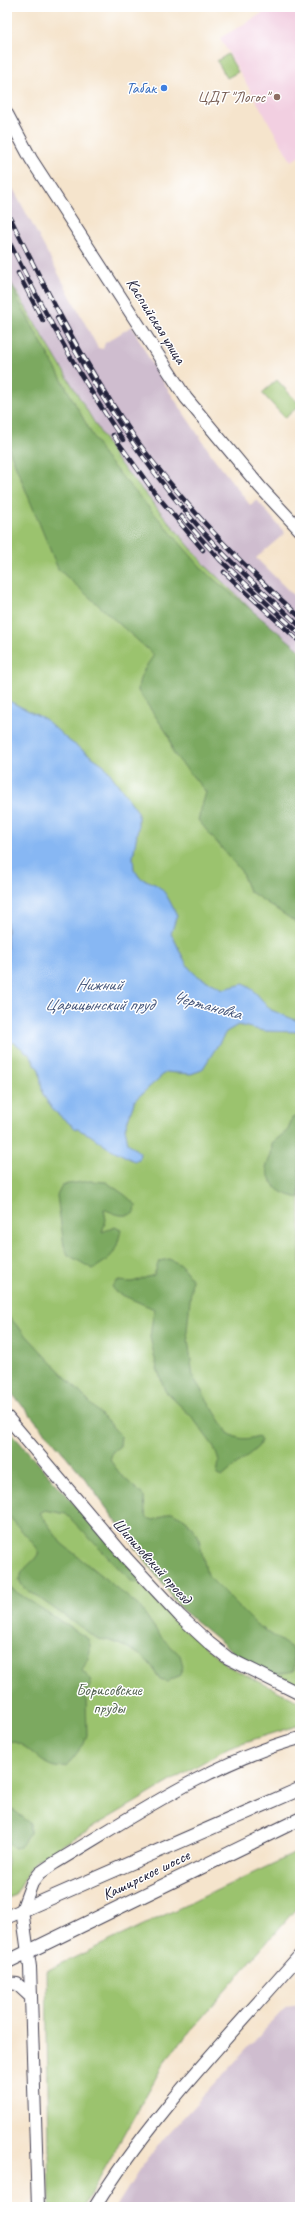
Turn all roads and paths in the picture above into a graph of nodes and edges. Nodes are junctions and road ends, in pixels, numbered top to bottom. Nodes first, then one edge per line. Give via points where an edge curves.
1 (7, 114) edge
2 (300, 530) edge
3 (7, 1417) edge
4 (300, 1694) edge
5 (300, 1738) edge
6 (300, 1789) edge
7 (300, 1819) edge
8 (22, 1910) junction
9 (7, 1917) edge
10 (28, 1952) junction
11 (300, 1955) edge
12 (7, 1962) edge
13 (7, 1983) edge
14 (31, 1997) junction
15 (95, 2204) edge
16 (39, 2206) edge

1 - 2 main road, Каспийская улица via 31,159 186,398 260,487
3 - 4 main road, Шипиловский проезд via 127,1559 203,1638 228,1658
5 - 8 main road via 271,1746 214,1770 53,1864 40,1873 32,1883
6 - 8 main road, Каширское шоссе
7 - 10 main road, Каширское шоссе
8 - 9 main road, Каширское шоссе
8 - 10 main road
10 - 12 main road, Каширское шоссе
10 - 14 main road
11 - 15 main road via 154,2122
13 - 14 main road via 16,1984
14 - 16 main road

